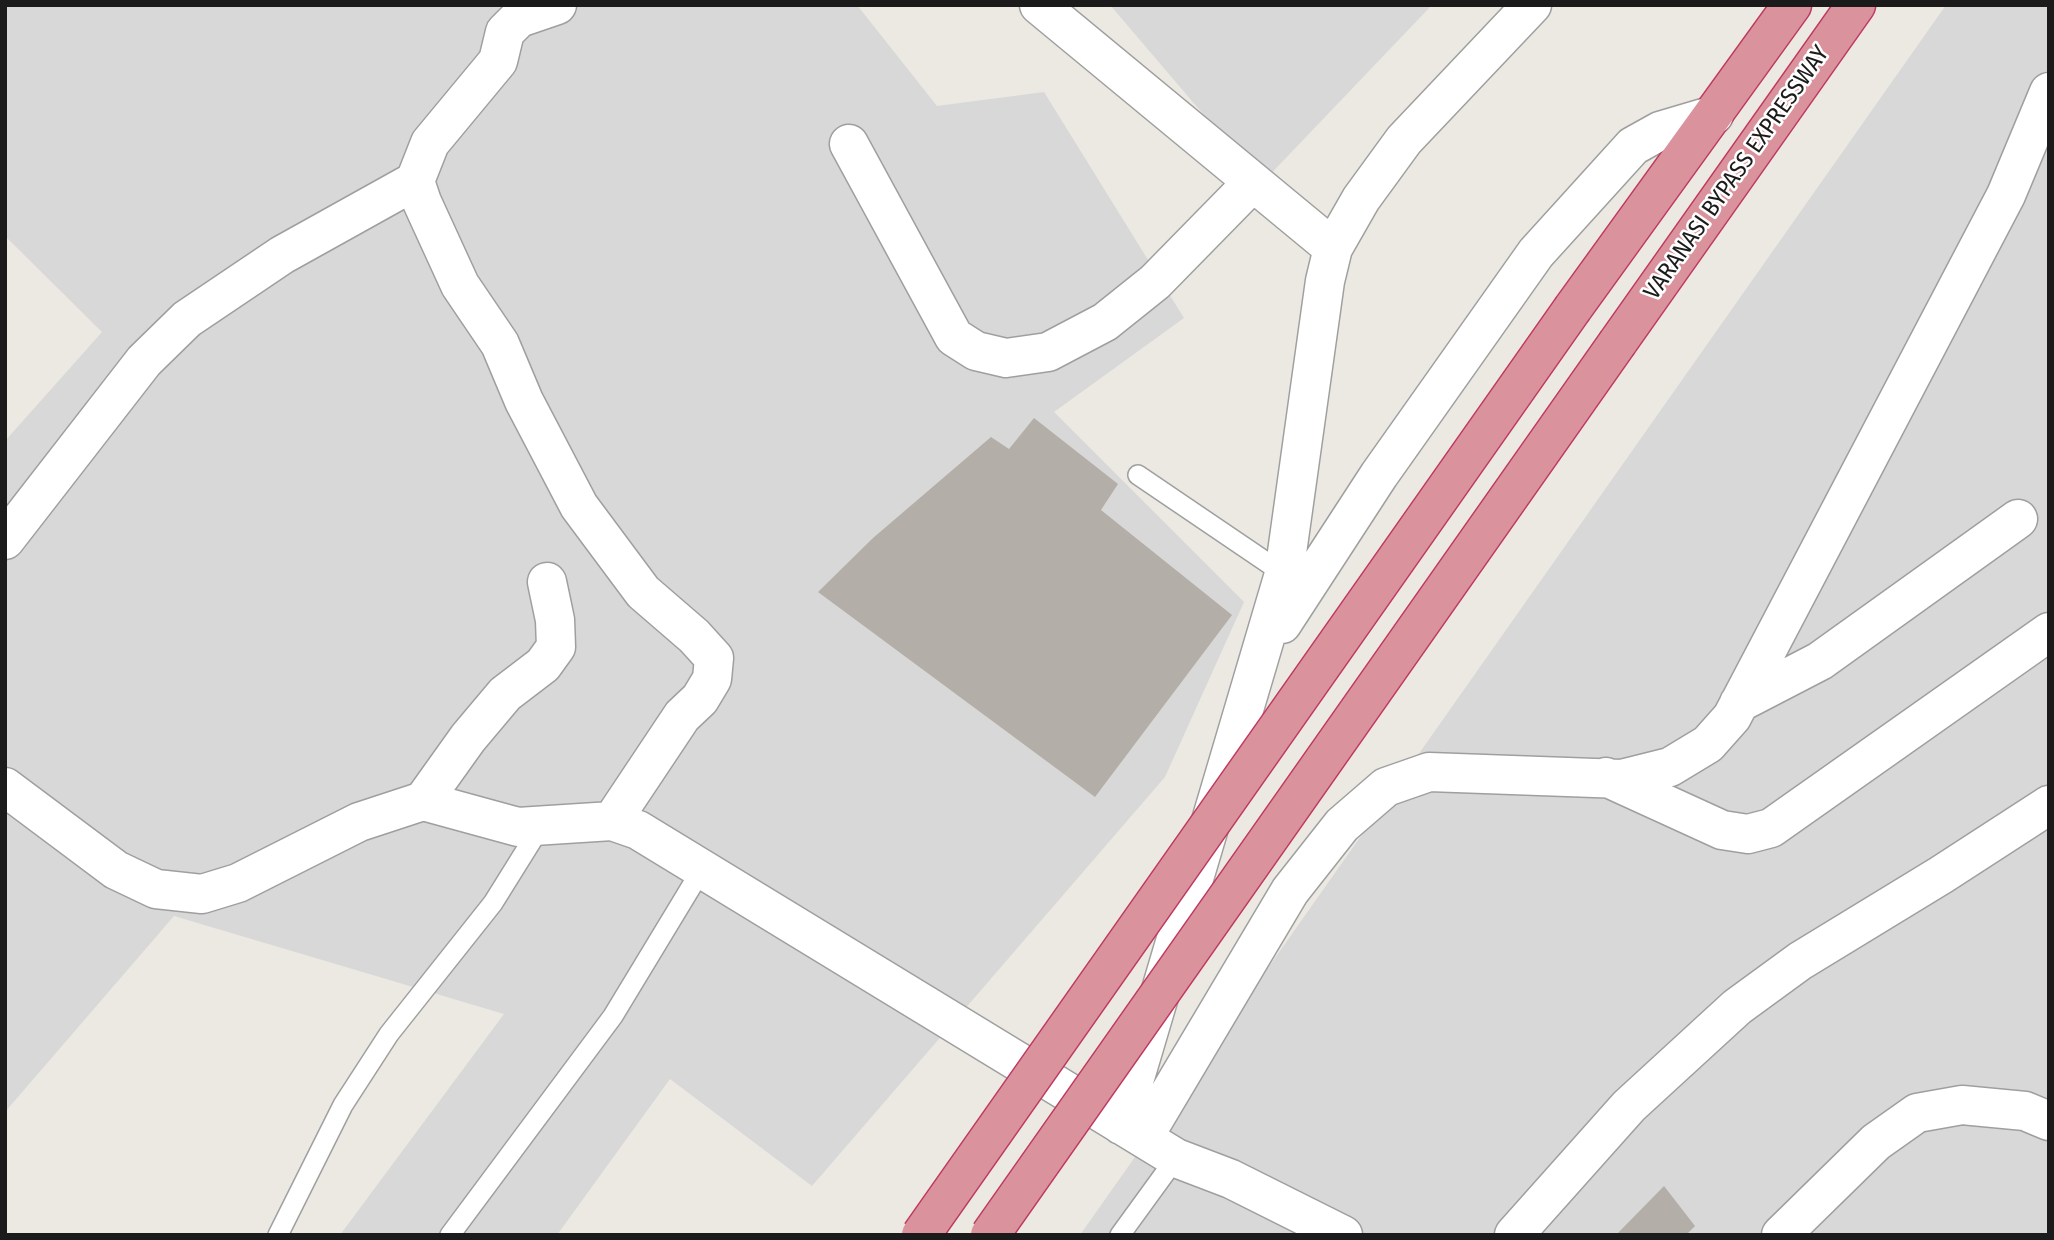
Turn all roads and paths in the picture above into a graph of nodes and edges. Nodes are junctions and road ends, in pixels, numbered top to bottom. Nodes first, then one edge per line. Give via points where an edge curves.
1 (557, 5) edge
2 (1039, 5) edge
3 (1532, 5) edge
4 (1792, 5) edge
5 (1856, 5) edge
6 (2049, 92) edge
7 (1714, 115) junction
8 (849, 144) dead end
9 (415, 181) junction
10 (1253, 182) junction
11 (1333, 248) junction
12 (1138, 475) dead end
13 (2018, 519) dead end
14 (5, 540) edge
15 (1284, 574) junction
16 (547, 582) dead end
17 (2049, 632) edge
18 (1260, 658) junction
19 (1739, 703) junction
20 (1606, 777) junction
21 (5, 787) edge
22 (423, 801) junction
23 (2049, 805) edge
24 (612, 821) junction
25 (541, 826) junction
26 (702, 869) junction
27 (2049, 1121) edge
28 (1132, 1131) junction
29 (1177, 1158) junction
30 (278, 1235) edge
31 (450, 1235) edge
32 (921, 1235) edge
33 (990, 1235) edge
34 (1120, 1235) edge
35 (1343, 1235) edge
36 (1514, 1235) edge
37 (1782, 1235) edge

1 - 9 street via 519,18 505,32 498,61 430,143
2 - 10 street
3 - 11 street via 1404,140 1361,199
4 - 7 highway
5 - 33 highway, VARANASI BYPASS EXPRESSWAY, bridge
6 - 19 street via 2006,195
7 - 18 street via 1660,131 1633,146 1536,253 1379,474
7 - 32 highway, bridge via 1573,308
8 - 10 street via 954,337 976,351 1006,358 1048,352 1105,322 1155,282
9 - 14 street via 282,255 187,319 144,361
9 - 24 street via 460,285 500,344 579,506 643,592 714,658 712,679 700,699 682,716
10 - 11 street
11 - 15 street
12 - 15 lane
13 - 19 street via 1820,661
15 - 18 street
16 - 22 street via 556,647 542,665 505,694
17 - 20 street via 1771,828 1748,834 1722,831
18 - 28 street
19 - 20 street via 1708,744 1670,767 1622,779
20 - 28 street via 1429,772 1386,787 1342,825 1290,891
21 - 22 street via 116,870 156,889 202,894 238,883 359,821
22 - 25 street via 518,827
23 - 36 street via 1800,961 1737,1007 1629,1106
24 - 25 street
24 - 26 street via 638,830
25 - 30 lane via 493,903 383,1044 343,1105
26 - 28 street
26 - 31 lane via 613,1016
27 - 37 street via 2025,1111 1962,1105 1917,1112 1876,1142
28 - 29 street
29 - 34 lane
29 - 35 street via 1231,1179

